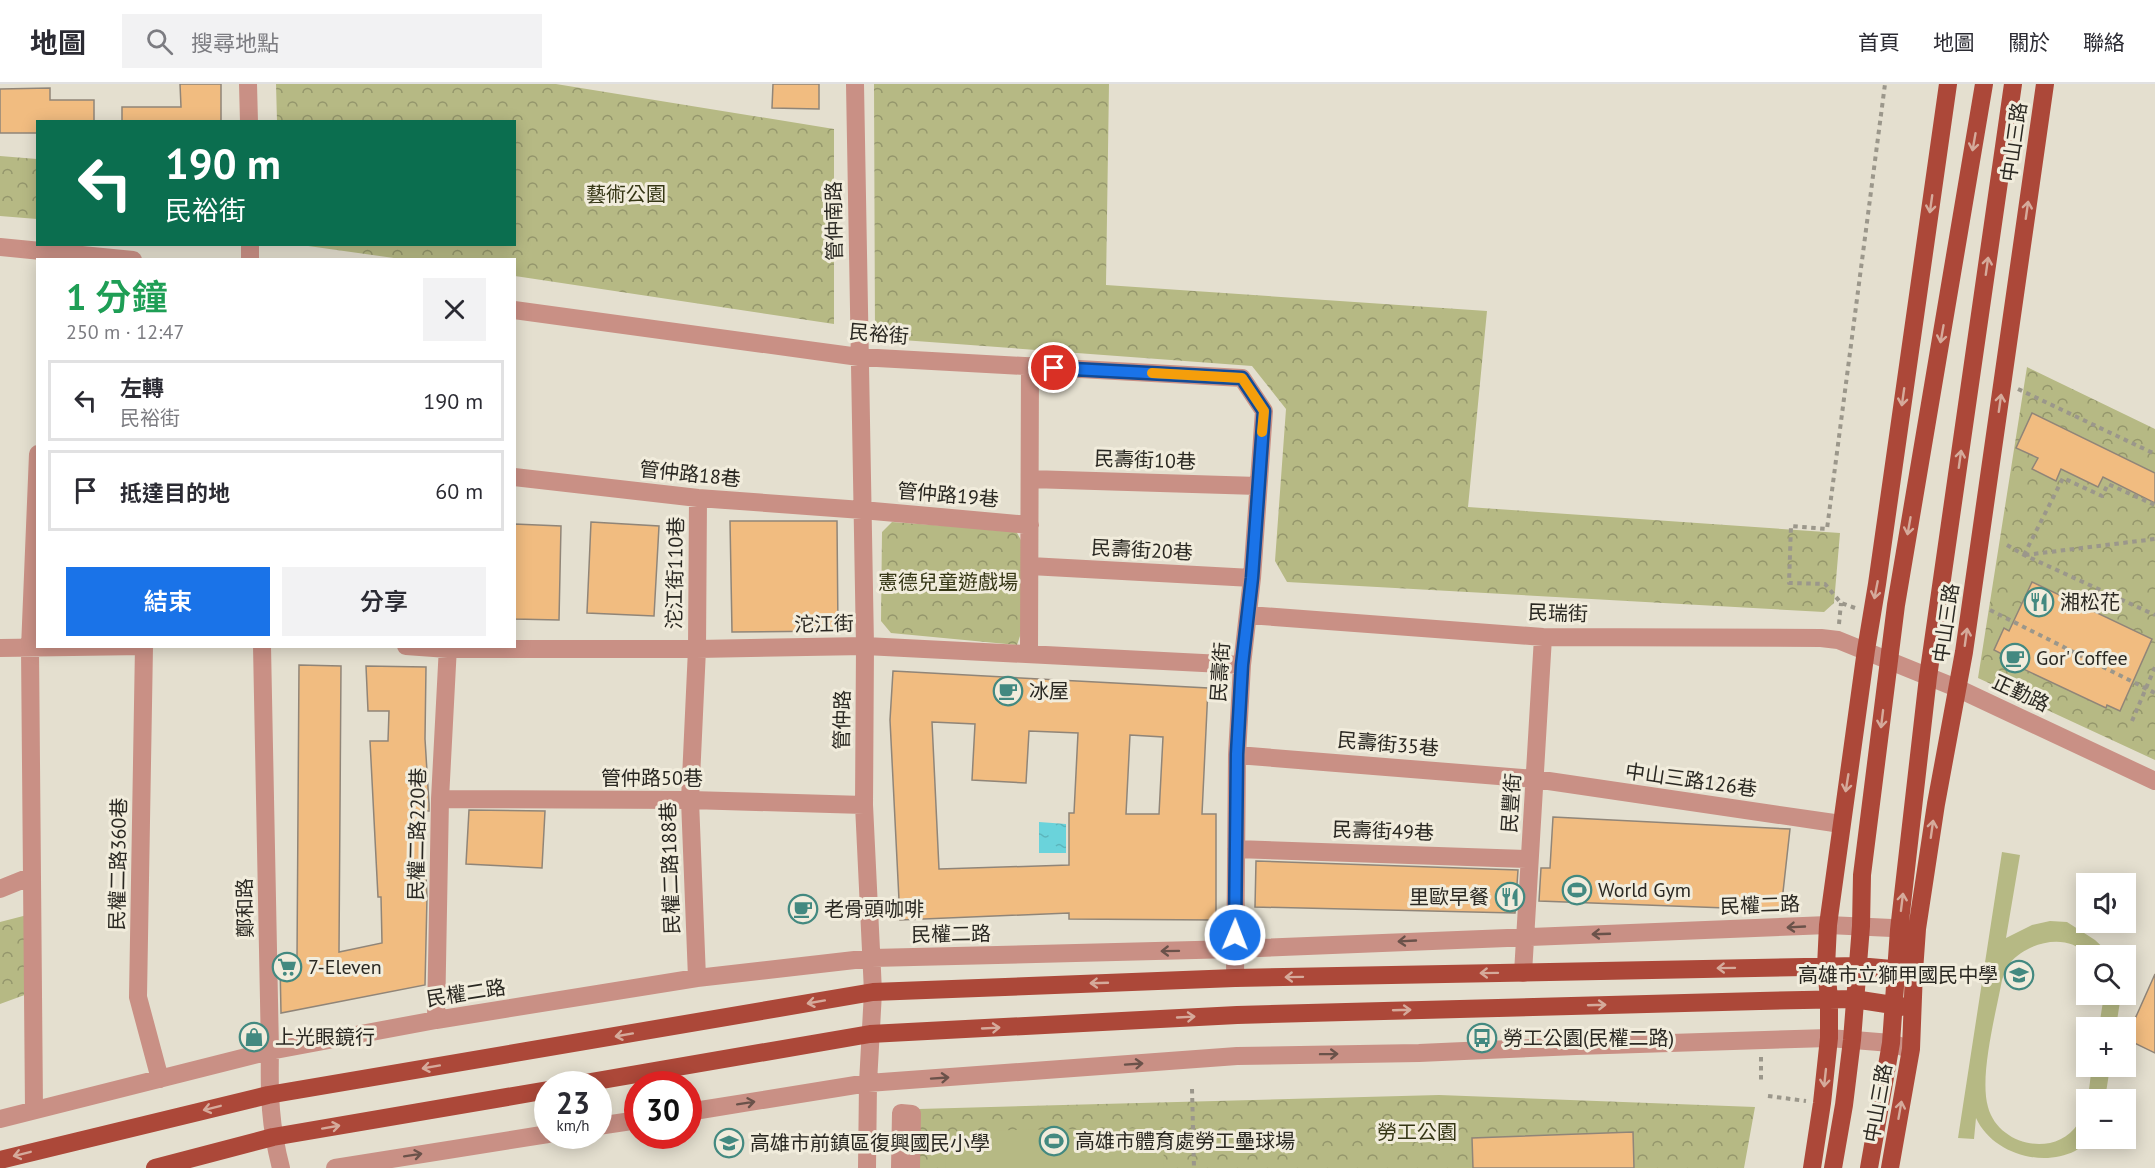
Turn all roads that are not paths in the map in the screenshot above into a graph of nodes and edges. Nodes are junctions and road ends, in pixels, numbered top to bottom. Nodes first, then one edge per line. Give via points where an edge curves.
1 (248, 84) edge
2 (855, 84) edge
3 (1948, 84) edge
4 (1984, 84) edge
5 (2013, 84) edge
6 (2045, 84) edge
7 (249, 120) edge
8 (0, 247) edge
9 (45, 256) edge
10 (89, 258) edge
11 (516, 310) edge
12 (859, 357) junction
13 (1030, 366) junction
14 (1242, 378) joint
15 (516, 477) edge
16 (1030, 479) junction
17 (1258, 486) junction
18 (698, 498) junction
19 (36, 502) edge
20 (862, 510) junction
21 (1030, 525) junction
22 (1030, 566) junction
23 (1252, 578) junction
24 (1248, 615) junction
25 (1543, 637) junction
26 (865, 646) junction
27 (0, 648) edge
28 (30, 648) junction
29 (36, 648) edge
30 (144, 648) edge
31 (262, 648) edge
32 (448, 648) edge
33 (697, 649) junction
34 (1866, 650) junction
35 (1029, 654) junction
36 (1890, 661) junction
37 (1242, 665) junction
38 (1928, 677) junction
39 (1959, 689) junction
40 (1237, 754) junction
41 (1535, 779) junction
42 (2155, 781) edge
43 (440, 799) junction
44 (690, 800) junction
45 (864, 805) junction
46 (1841, 824) junction
47 (1236, 849) junction
48 (1529, 859) junction
49 (32, 876) junction
50 (0, 889) edge
51 (1828, 925) junction
52 (1861, 926) junction
53 (1917, 929) junction
54 (1899, 930) junction
55 (1526, 936) junction
56 (1235, 949) junction
57 (872, 958) junction
58 (1858, 966) junction
59 (1826, 967) junction
60 (1905, 970) junction
61 (1523, 973) junction
62 (697, 978) junction
63 (1235, 978) junction
64 (873, 992) junction
65 (1829, 999) junction
66 (1854, 999) junction
67 (1903, 1006) junction
68 (436, 1020) junction
69 (870, 1034) junction
70 (1829, 1038) junction
71 (1852, 1040) junction
72 (1891, 1043) junction
73 (1911, 1049) junction
74 (270, 1051) junction
75 (612, 1078) edge
76 (160, 1079) junction
77 (868, 1083) junction
78 (534, 1092) edge
79 (268, 1095) junction
80 (34, 1109) junction
81 (702, 1110) edge
82 (0, 1119) edge
83 (534, 1136) edge
84 (273, 1137) junction
85 (0, 1160) edge
86 (155, 1168) edge
87 (281, 1168) edge
88 (335, 1168) edge
89 (867, 1168) edge
90 (900, 1168) edge
91 (911, 1168) edge
92 (1812, 1168) edge
93 (1833, 1168) edge
94 (1869, 1168) edge
95 (1890, 1168) edge

1 - 7 street
2 - 12 street, 管仲南路
3 -> 34 main road
4 -> 36 main road, 中山三路 via 1896,605
38 -> 5 main road, 中山三路
39 -> 6 main road, 中山三路
8 - 9 street
9 - 10 street
11 - 12 street, 民裕街
12 - 13 street, 民裕街
12 - 20 street, 管仲路
13 - 14 street, 民裕街
13 - 16 street
14 - 17 street, 民壽街 via 1264,411
15 - 18 street, 管仲路18巷
16 - 17 street, 民壽街10巷
16 - 21 street
17 - 23 street, 民壽街
18 - 20 street, 管仲路18巷
18 - 33 street, 沱江街110巷
19 - 28 street
20 - 21 street, 管仲路19巷
20 - 26 street, 管仲路
21 - 22 street
22 - 23 street, 民壽街20巷
22 - 35 street
23 - 24 street, 民壽街
24 - 25 street, 民瑞街
24 - 37 street, 民壽街
25 - 34 street, 民瑞街 via 1821,638
25 - 41 street, 民豐街
26 - 33 street, 沱江街
26 - 35 street, 沱江街
26 - 45 street, 管仲路
27 - 28 street
28 - 29 street
28 - 49 street
30 - 76 street, 民權二路360巷 via 138,996
31 - 74 street, 鄭和路
32 - 33 street, 沱江街
32 - 43 street, 民權二路220巷
33 - 44 street, 民權二路188巷
34 - 36 street, 正勤路
34 -> 46 main road
35 - 37 street, 沱江街
36 - 38 street, 正勤路
36 -> 52 main road, 中山三路 via 1862,875
37 - 40 street, 民壽街
38 - 39 street, 正勤路
54 -> 38 main road, 中山三路
39 - 42 street, 正勤路
53 -> 39 main road, 中山三路
40 - 41 street, 民壽街35巷
40 - 47 street, 民壽街
41 - 46 street, 中山三路126巷
41 - 48 street, 民豐街
43 - 44 street, 管仲路50巷
43 - 68 street, 民權二路220巷
44 - 45 street, 管仲路50巷
44 - 62 street, 民權二路188巷
45 - 57 street, 管仲路
46 - 51 main road
47 - 48 street, 民壽街49巷
47 - 56 street, 民壽街
48 - 55 street, 民豐街
49 - 50 street
49 - 80 street
51 - 52 street, 民權二路
51 -> 55 street, 民權二路
51 - 59 main road
52 - 54 street, 民權二路
52 - 58 main road, 中山三路
53 - 54 street, 民權二路
53 - 60 main road, 中山三路
54 - 60 main road, 中山三路
55 -> 56 street, 民權二路
55 - 61 street, 民豐街
56 -> 57 street, 民權二路
56 - 63 street, 民壽街
57 - 62 street, 民權二路
57 - 64 street, 管仲路
58 - 59 main road
58 - 60 main road
58 - 66 main road, 中山三路
59 -> 61 main road
59 - 65 main road
60 - 67 main road, 中山三路
61 -> 63 main road
62 - 68 street, 民權二路
63 -> 64 main road
64 - 69 street, 管仲路
64 -> 79 main road
65 - 66 main road
69 -> 65 main road via 1237,1015
65 - 70 main road
66 - 67 main road
66 - 71 main road, 中山三路
67 - 72 main road, 中山三路
67 - 73 main road, 中山三路
68 - 74 street, 民權二路
69 - 75 main road
69 - 77 street, 管仲路
70 - 71 street
77 -> 70 street via 1237,1056
70 -> 92 main road
71 - 72 street
71 - 93 main road, 中山三路
72 - 73 street
72 - 94 main road, 中山三路
95 -> 73 main road, 中山三路
74 - 76 street, 民權二路
74 - 79 street, 鄭和路
76 - 80 street, 民權二路
81 -> 77 street
77 - 89 street, 管仲路
84 -> 78 main road
79 - 84 street, 鄭和路
79 -> 85 main road
80 - 82 street, 民權二路
88 -> 83 street
84 - 86 main road
84 - 87 street, 鄭和路
90 - 91 street via 900,1113 912,1114

